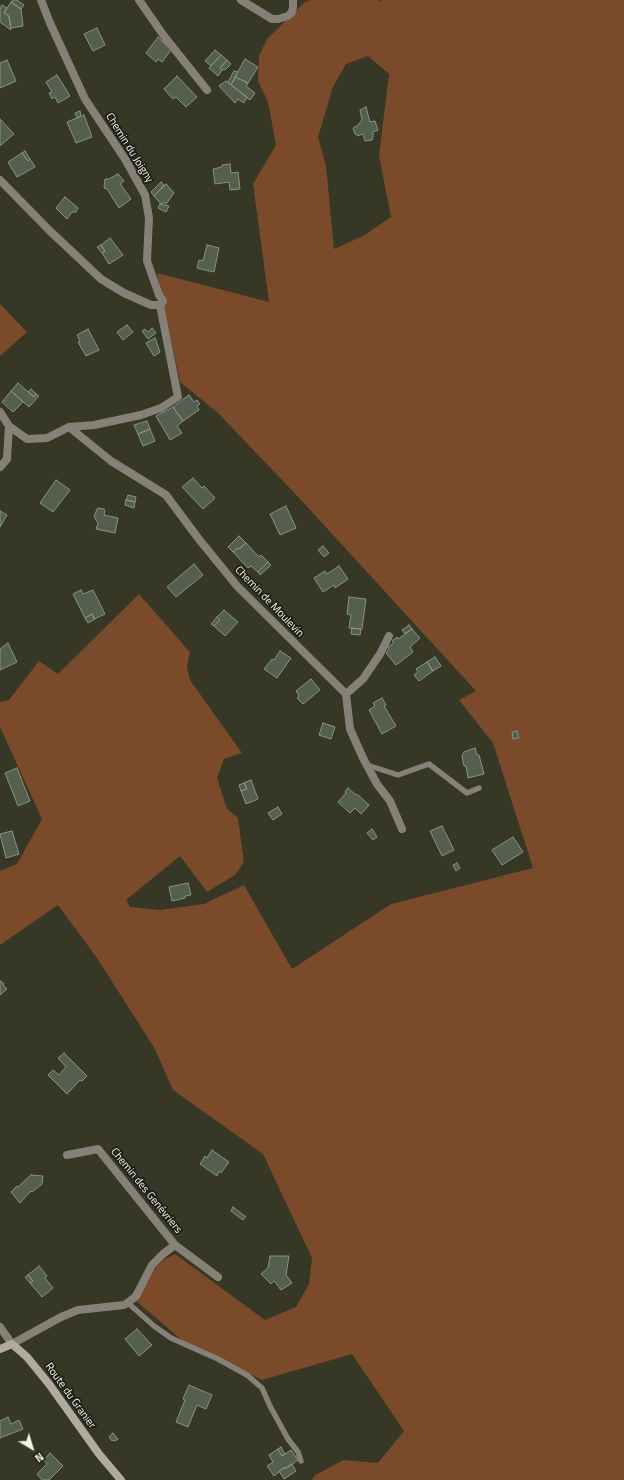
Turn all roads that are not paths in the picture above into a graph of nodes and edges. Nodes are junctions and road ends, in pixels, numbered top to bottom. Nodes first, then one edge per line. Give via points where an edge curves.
1 (41, 0) edge
2 (139, 0) edge
3 (241, 0) edge
4 (293, 0) edge
5 (207, 90) dead end
6 (0, 180) edge
7 (160, 305) junction
8 (0, 412) edge
9 (9, 426) junction
10 (69, 427) junction
11 (0, 467) edge
12 (389, 636) dead end
13 (346, 694) junction
14 (367, 765) junction
15 (478, 788) dead end
16 (402, 829) dead end
17 (67, 1155) dead end
18 (175, 1245) junction
19 (218, 1277) dead end
20 (128, 1303) junction
21 (0, 1327) edge
22 (12, 1344) junction
23 (0, 1349) edge
24 (301, 1461) dead end
25 (121, 1480) edge

1 - 7 street, Chemin du Joigny via 86,99 145,195 149,218 147,260 163,301
2 - 5 street
3 - 4 street via 272,19 278,19 292,12
6 - 7 street via 101,279 151,305
7 - 10 street, Chemin du Joigny via 178,397 161,408 141,415 94,425
8 - 9 street
9 - 10 street, Chemin du Joigny via 27,439 47,438
9 - 11 street via 7,459
10 - 13 street, Chemin de Moulevin via 111,462 166,495 237,586
12 - 13 street via 363,679
13 - 14 street via 350,729
14 - 15 lane via 398,775 429,764 467,793
14 - 16 street via 390,801
17 - 18 street, Chemin des Genévriers via 98,1149
18 - 19 street
18 - 20 street, Chemin des Genévriers via 152,1265 136,1296
20 - 22 street via 78,1310
20 - 24 lane via 171,1338 247,1374 262,1388
21 - 22 street, Route du Granier
22 - 23 main road
22 - 25 main road, Route du Granier via 40,1372

